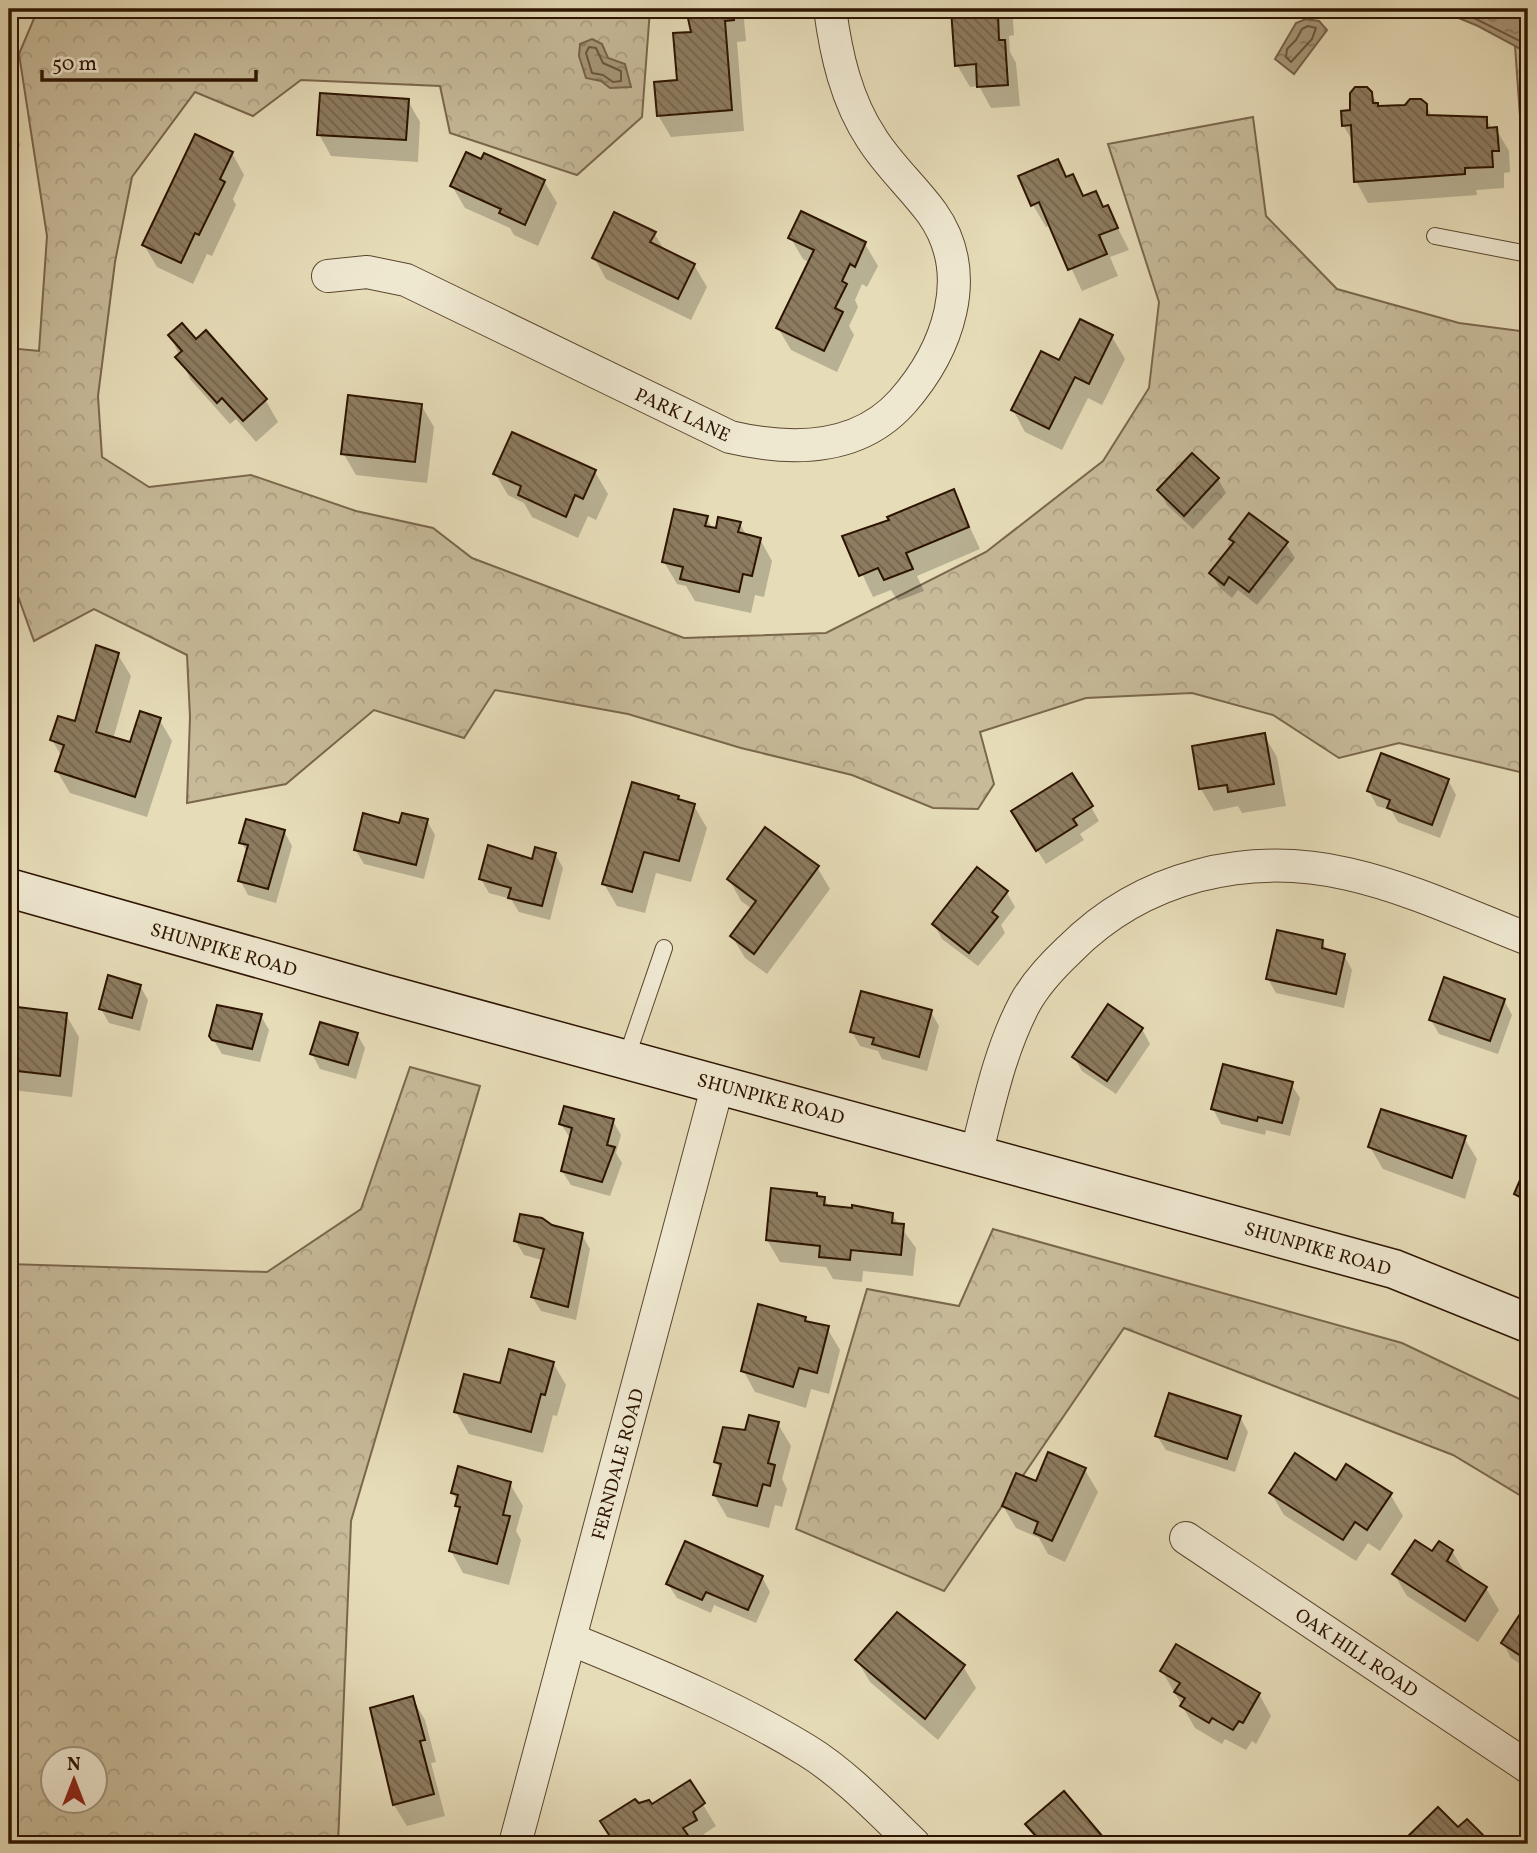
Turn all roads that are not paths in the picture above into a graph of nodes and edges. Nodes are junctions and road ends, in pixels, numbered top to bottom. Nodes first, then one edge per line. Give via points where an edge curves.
1 (830, 9) edge
2 (1435, 236) dead end
3 (1528, 254) edge
4 (328, 276) dead end
5 (9, 888) edge
6 (1528, 939) edge
7 (664, 948) dead end
8 (625, 1059) junction
9 (718, 1084) junction
10 (975, 1155) junction
11 (1528, 1323) edge
12 (1186, 1538) dead end
13 (569, 1639) junction
14 (1528, 1767) edge
15 (514, 1844) edge
16 (914, 1844) edge

1 - 4 street, PARK LANE via 853,106 872,140 934,215 953,270 952,309 941,346 921,380 895,410 863,431 807,447 768,446 730,437 406,280 367,272
2 - 3 lane
5 - 8 main road, SHUNPIKE ROAD
6 - 10 street via 1404,890 1308,868 1231,869 1155,888 1089,929 1047,971 1025,1003 999,1065
7 - 8 lane
8 - 9 main road, SHUNPIKE ROAD
9 - 10 main road, SHUNPIKE ROAD
9 - 13 street, FERNDALE ROAD
10 - 11 main road, SHUNPIKE ROAD via 1394,1269
12 - 14 street, OAK HILL ROAD
13 - 15 street, FERNDALE ROAD
13 - 16 street via 695,1690 808,1751

